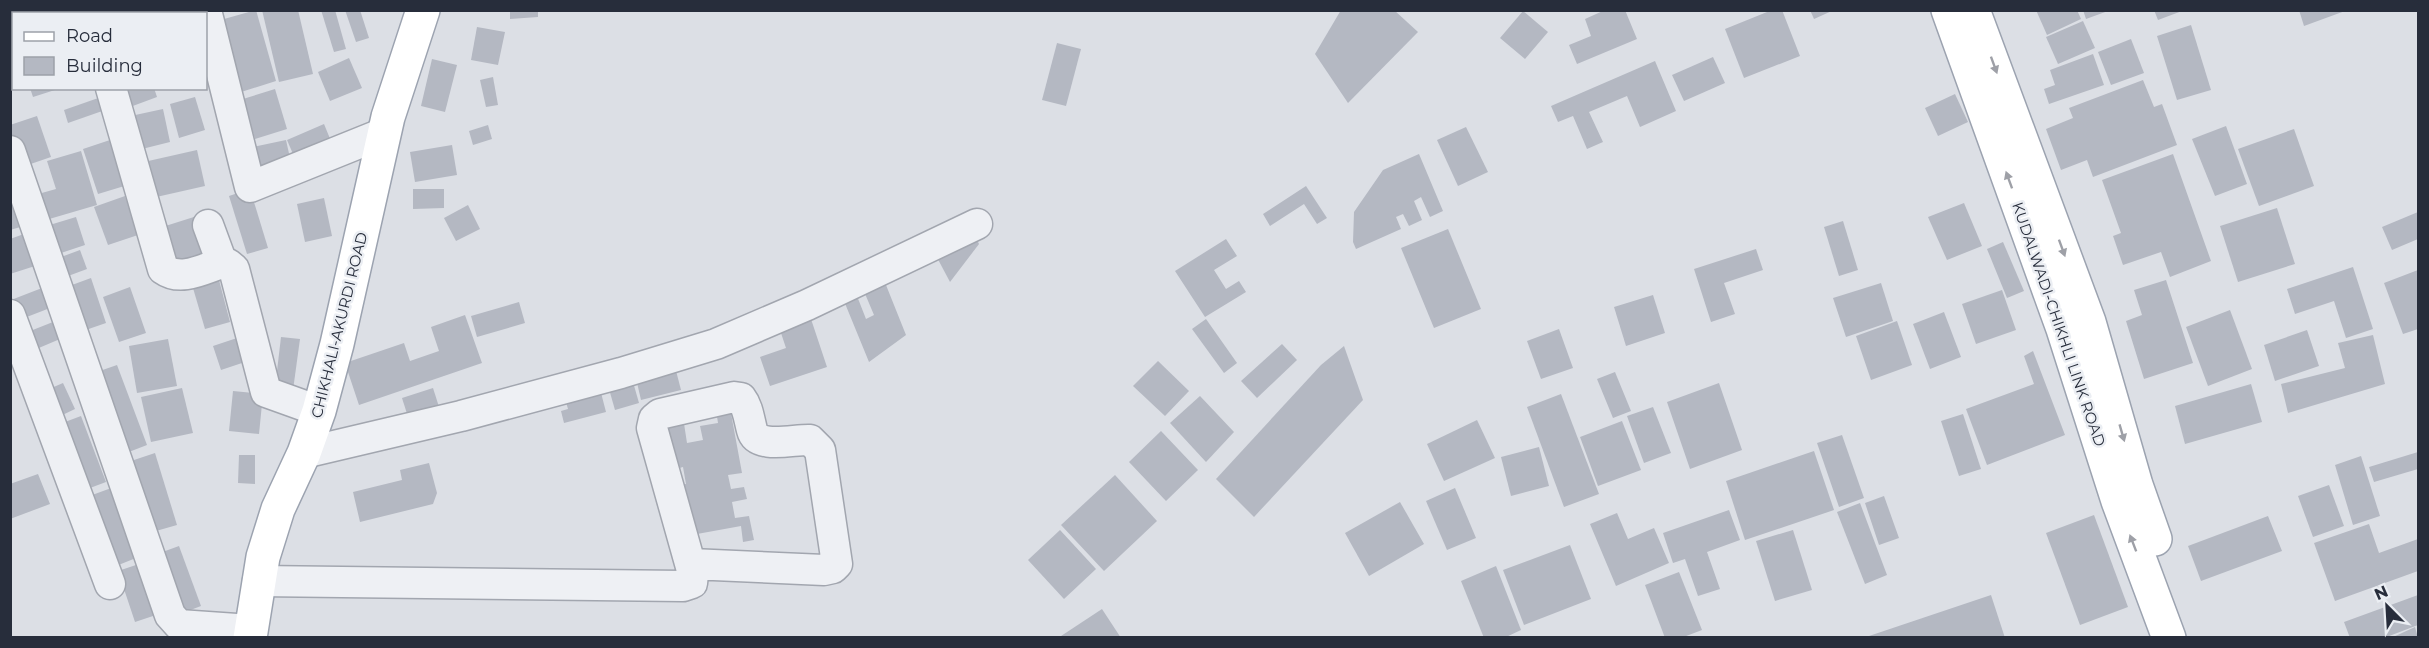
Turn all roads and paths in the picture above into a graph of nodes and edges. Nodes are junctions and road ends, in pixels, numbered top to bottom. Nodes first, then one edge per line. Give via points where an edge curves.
1 (423, 10) edge
2 (1948, 10) edge
3 (1973, 10) edge
4 (207, 14) edge
5 (112, 90) edge
6 (384, 133) junction
7 (10, 151) edge
8 (977, 224) dead end
9 (208, 225) dead end
10 (222, 263) junction
11 (10, 315) edge
12 (2076, 326) junction
13 (319, 411) junction
14 (304, 453) junction
15 (691, 564) junction
16 (258, 581) junction
17 (110, 584) dead end
18 (250, 634) edge
19 (2169, 638) edge
20 (2188, 638) edge

1 - 6 main road, CHIKHALI-AKURDI ROAD
12 -> 2 main road, KUDALWADI-CHIKHLI LINK ROAD
3 -> 12 main road, KUDALWADI-CHIKHLI LINK ROAD
4 - 6 street via 250,188
5 - 10 street via 163,269 180,276
6 - 13 main road, CHIKHALI-AKURDI ROAD
7 - 18 street via 170,615 179,625
8 - 14 street via 716,344 461,416
9 - 10 street
10 - 13 street via 234,269 266,392
11 - 17 street
19 -> 12 main road, KUDALWADI-CHIKHLI LINK ROAD via 2118,501
12 -> 20 main road, KUDALWADI-CHIKHLI LINK ROAD via 2136,484
13 - 14 main road, CHIKHALI-AKURDI ROAD
14 - 16 main road, CHIKHALI-AKURDI ROAD via 278,509
15 - 15 street via 652,428 654,419 660,414 741,398 758,439 810,440 820,450 837,564 824,570
15 - 16 street via 692,583 683,586
16 - 18 main road, CHIKHALI-AKURDI ROAD

